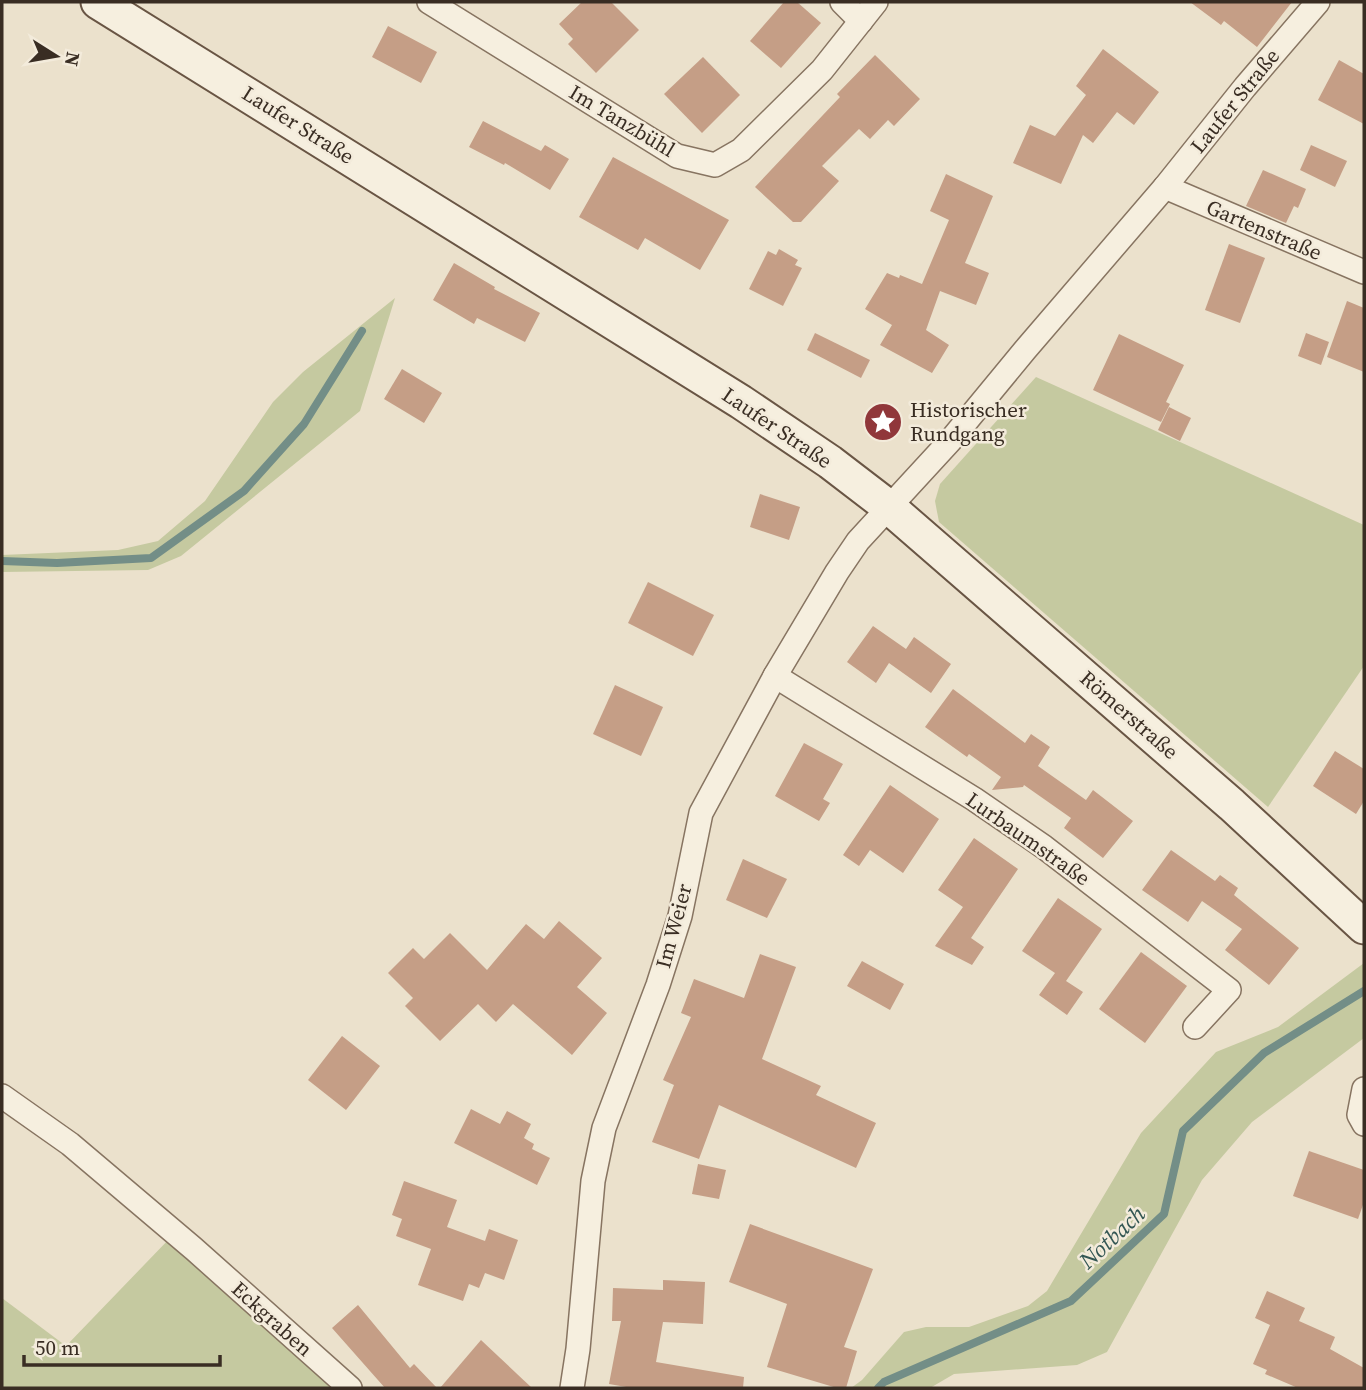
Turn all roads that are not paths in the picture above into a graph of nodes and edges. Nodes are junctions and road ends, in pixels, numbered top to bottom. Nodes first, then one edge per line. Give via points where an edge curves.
1 (99, 2) edge
2 (429, 2) edge
3 (842, 2) edge
4 (876, 2) edge
5 (1318, 2) edge
6 (862, 21) junction
7 (1165, 187) junction
8 (1364, 272) edge
9 (890, 508) junction
10 (775, 676) junction
11 (1364, 927) edge
12 (1195, 1027) dead end
13 (1364, 1089) edge
14 (2, 1096) edge
15 (1364, 1124) edge
16 (350, 1388) edge
17 (572, 1388) edge

1 - 9 main road, Laufer Straße via 741,402
2 - 6 street, Im Tanzbühl via 677,156 715,165 741,150 822,70
3 - 6 street
4 - 6 street, Im Tanzbühl
5 - 7 street, Laufer Straße
7 - 8 street, Gartenstraße
7 - 9 street, Laufer Straße
9 - 10 street, Im Weier via 836,572
9 - 11 main road, Römerstraße via 1232,805
10 - 12 street, Lurbaumstraße via 1044,847 1229,990
10 - 17 street, Im Weier via 701,813 680,916 604,1128 593,1181
13 - 15 street via 1359,1115
14 - 16 street, Eckgraben via 70,1144

